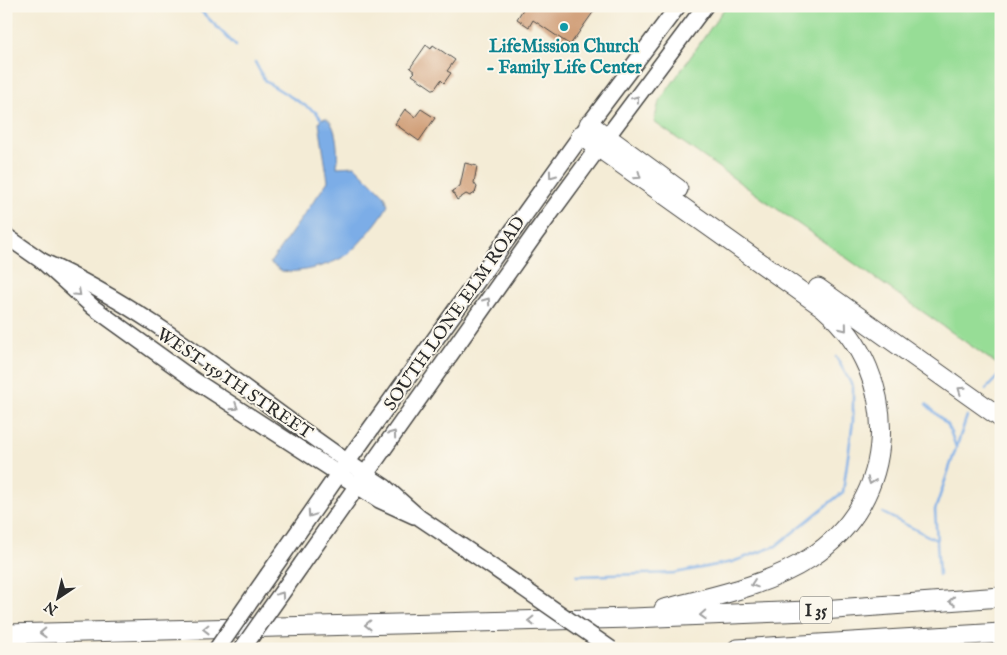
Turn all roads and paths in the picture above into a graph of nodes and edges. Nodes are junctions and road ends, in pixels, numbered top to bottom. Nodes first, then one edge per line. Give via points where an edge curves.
1 (678, 6) edge
2 (705, 6) edge
3 (585, 130) junction
4 (602, 143) junction
5 (6, 236) edge
6 (42, 261) junction
7 (1001, 418) edge
8 (343, 468) junction
9 (360, 480) junction
10 (1001, 597) edge
11 (632, 618) junction
12 (1001, 633) edge
13 (6, 634) edge
14 (217, 649) edge
15 (242, 649) edge
16 (611, 649) edge
17 (737, 649) edge

1 - 3 street, SOUTH LONE ELM ROAD
4 -> 2 street, SOUTH LONE ELM ROAD
3 - 4 highway
3 -> 8 main road, SOUTH LONE ELM ROAD
7 -> 4 highway
9 -> 4 main road, SOUTH LONE ELM ROAD
4 -> 11 highway via 812,297 837,319 857,345 871,374 881,424 878,456 869,488 844,528 821,550 794,567 758,583
5 - 6 street, WEST 159TH STREET
6 - 8 street, WEST 159TH STREET via 141,316
6 -> 8 street, WEST 159TH STREET via 94,308 194,380
8 - 9 street, WEST 159TH STREET
8 -> 14 main road, SOUTH LONE ELM ROAD, bridge
15 -> 9 main road, SOUTH LONE ELM ROAD, bridge
9 - 16 street, WEST 159TH STREET, bridge via 402,500 420,518
10 -> 11 highway, I 35
11 -> 13 highway, I 35
12 - 17 highway, I 35

